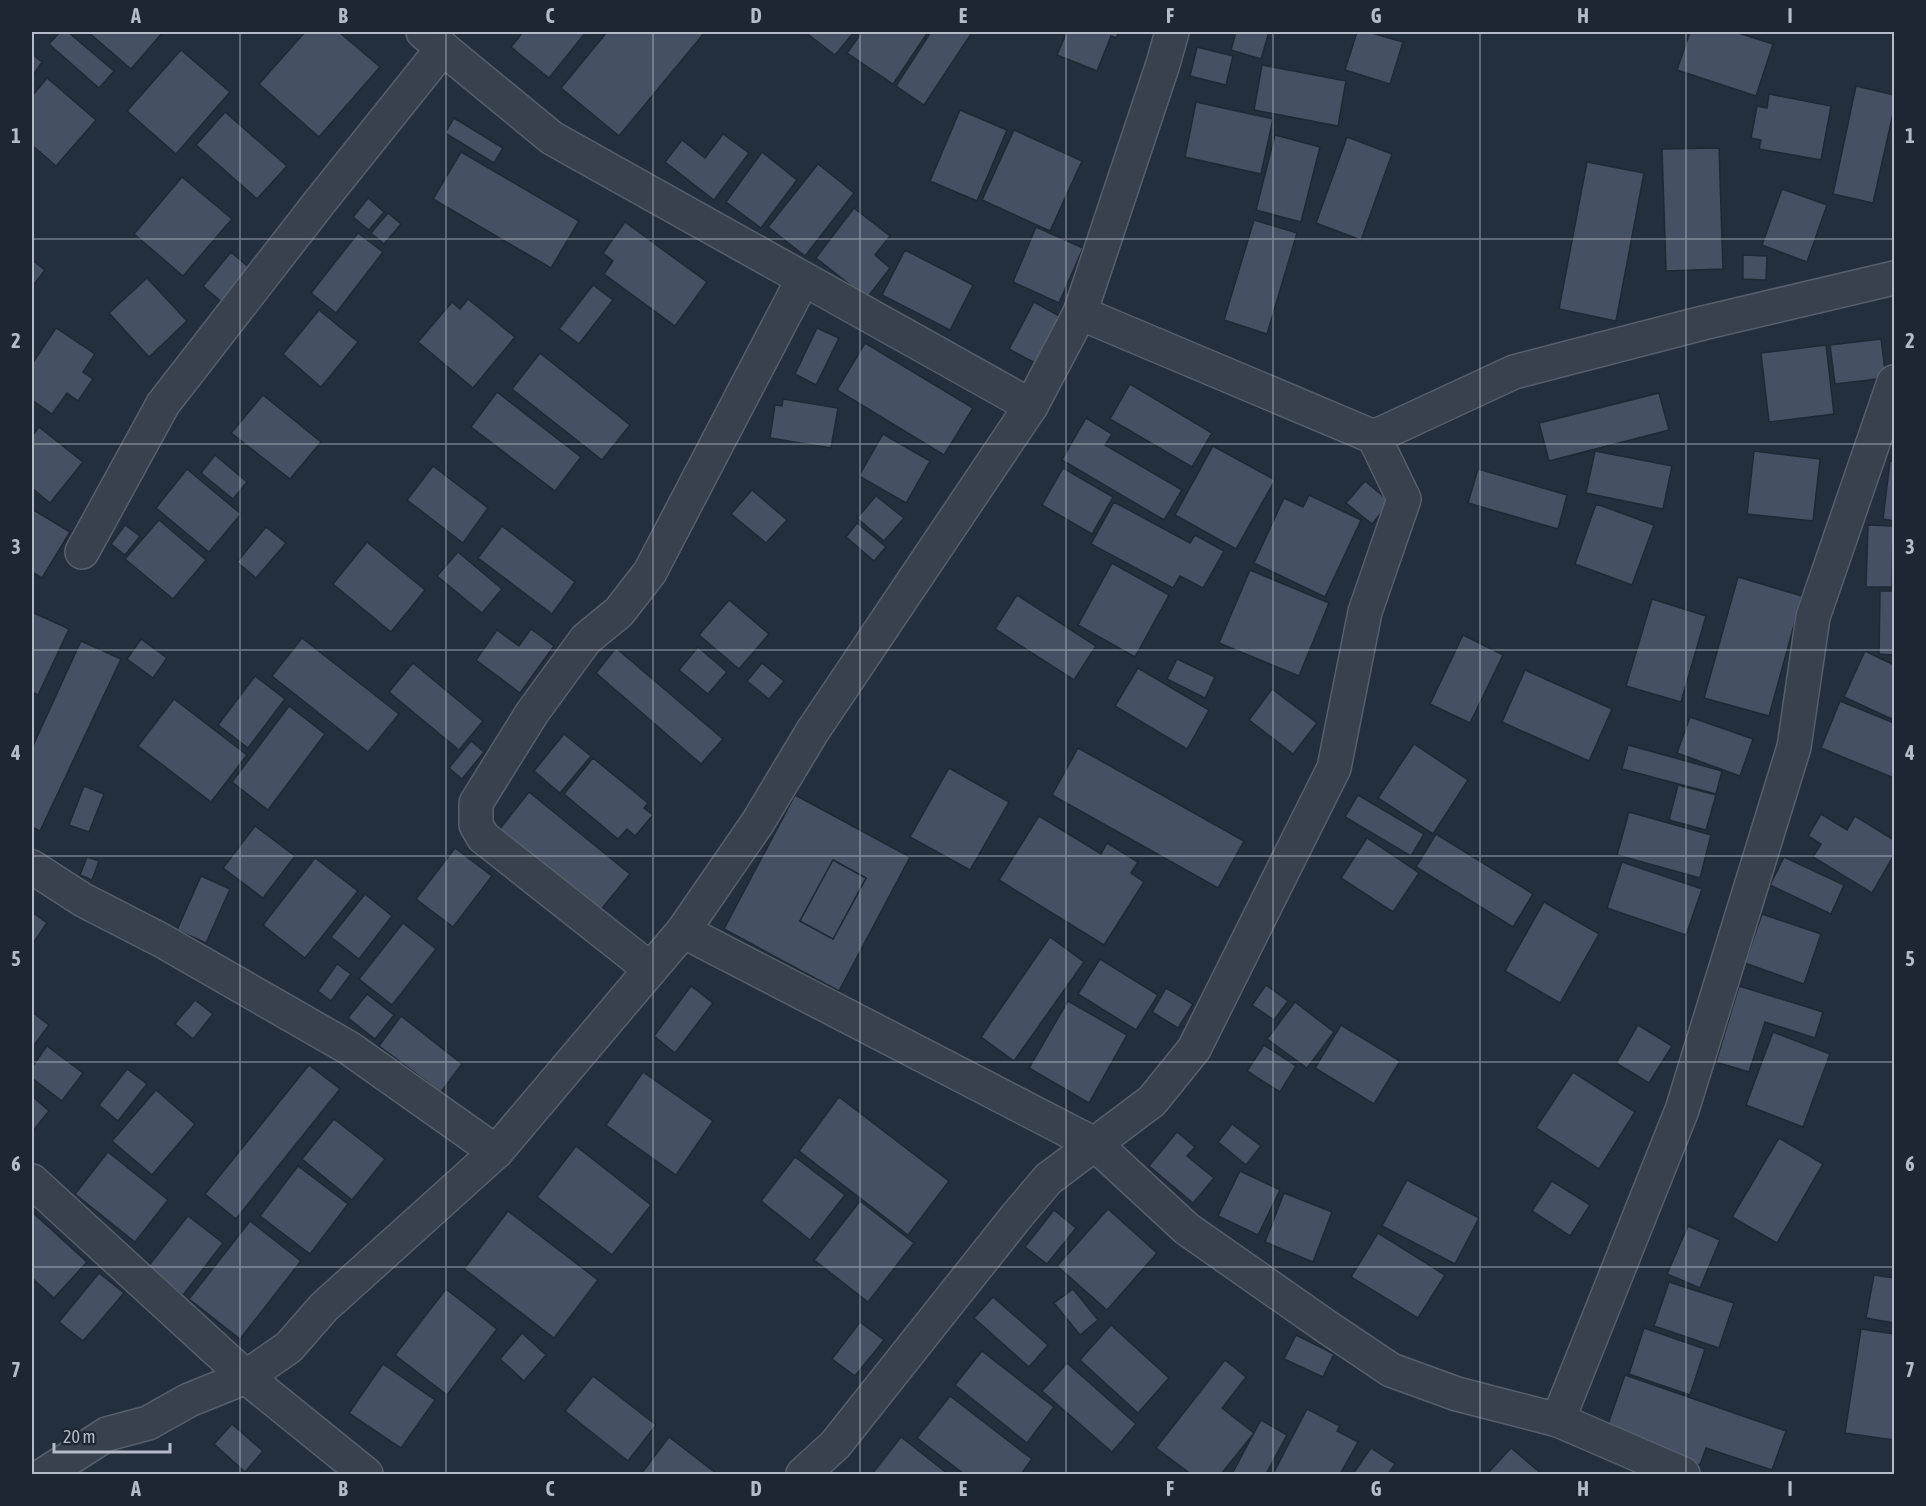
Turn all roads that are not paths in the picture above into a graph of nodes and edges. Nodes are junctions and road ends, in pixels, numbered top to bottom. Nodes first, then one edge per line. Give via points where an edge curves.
1 (1172, 32) edge
2 (433, 40) edge
3 (1894, 278) edge
4 (803, 279) junction
5 (1080, 313) junction
6 (1894, 382) edge
7 (1031, 406) junction
8 (1374, 438) junction
9 (82, 552) dead end
10 (32, 867) edge
11 (683, 931) junction
12 (650, 969) junction
13 (1096, 1145) junction
14 (496, 1152) junction
15 (32, 1181) edge
16 (246, 1377) junction
17 (1558, 1420) junction
18 (45, 1474) edge
19 (366, 1474) edge
20 (803, 1474) edge
21 (1683, 1474) edge

1 - 5 street
2 - 4 street via 552,138
2 - 9 street via 319,203 163,404
3 - 8 street via 1514,372
4 - 7 street
4 - 12 street via 650,572 619,612 586,639 532,713 476,803 476,825 483,837
5 - 7 street
5 - 8 street
6 - 17 street via 1813,617 1794,747 1682,1110
7 - 11 street
8 - 13 street via 1404,499 1365,612 1334,768 1194,1049 1152,1101
10 - 14 street via 83,900 349,1048
11 - 12 street
11 - 13 street
12 - 14 street
13 - 17 street via 1187,1228 1391,1370 1457,1394
13 - 20 street via 1048,1179 835,1445
14 - 16 street via 324,1307 289,1347
15 - 16 street
16 - 18 street via 189,1400 148,1423 107,1434
16 - 19 street
17 - 21 street

